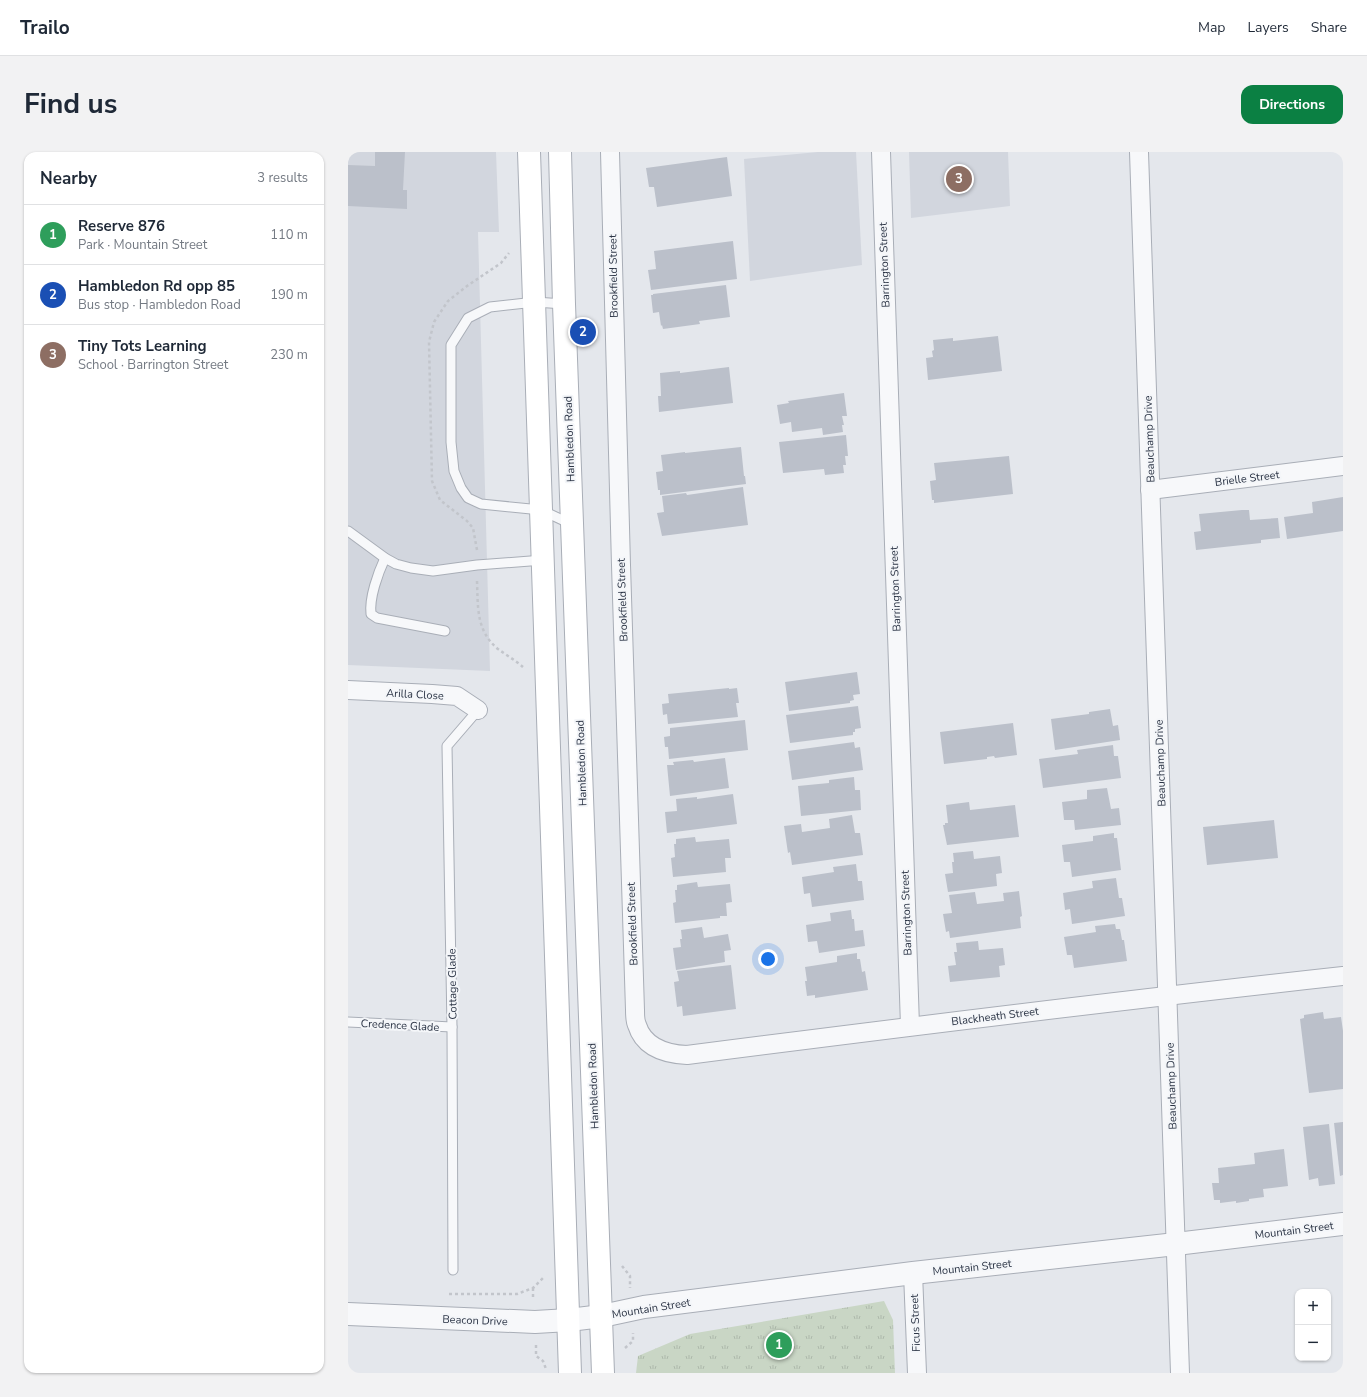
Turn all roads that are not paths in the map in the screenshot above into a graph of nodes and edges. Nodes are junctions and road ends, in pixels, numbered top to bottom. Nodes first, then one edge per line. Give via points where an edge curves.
1 (529, 152) edge
2 (560, 152) edge
3 (610, 152) edge
4 (881, 152) edge
5 (1139, 152) edge
6 (535, 302) junction
7 (564, 304) junction
8 (1343, 466) edge
9 (1150, 490) junction
10 (541, 510) junction
11 (572, 525) junction
12 (348, 531) edge
13 (385, 558) junction
14 (543, 560) junction
15 (445, 631) dead end
16 (348, 690) edge
17 (478, 710) joint
18 (1343, 976) edge
19 (1168, 995) junction
20 (348, 1022) edge
21 (910, 1026) junction
22 (452, 1027) junction
23 (649, 1044) joint
24 (1343, 1224) edge
25 (1176, 1244) junction
26 (453, 1270) dead end
27 (913, 1273) junction
28 (348, 1314) edge
29 (602, 1316) junction
30 (569, 1320) junction
31 (570, 1373) edge
32 (603, 1373) edge
33 (916, 1373) edge
34 (1180, 1373) edge

1 - 6 main road
2 - 7 main road, Hambledon Road
3 - 23 street, Brookfield Street via 635,1010 637,1026
4 - 21 street, Barrington Street
5 - 9 street, Beauchamp Drive
6 - 7 lane
6 - 10 main road
6 - 10 lane via 490,306 468,318 451,344 451,442 454,471 468,498 481,504
7 - 11 main road, Hambledon Road
8 - 9 street, Brielle Street
9 - 19 street, Beauchamp Drive
10 - 11 lane
10 - 14 main road
11 - 29 main road, Hambledon Road
12 - 13 lane
13 - 14 lane via 410,568 433,571
13 - 15 lane via 378,574 370,608 371,614 377,618
14 - 30 main road
16 - 17 street, Arilla Close via 457,696
17 - 22 lane, Cottage Glade via 447,746
18 - 19 street, Blackheath Street
19 - 21 street, Blackheath Street
19 - 25 street, Beauchamp Drive
20 - 22 lane, Credence Glade
21 - 23 street, Blackheath Street via 687,1055 672,1055
22 - 26 lane, Cottage Glade
24 - 25 street, Mountain Street
25 - 27 street, Mountain Street
25 - 34 street, Beauchamp Drive
27 - 29 street, Mountain Street via 644,1308
27 - 33 street, Ficus Street
28 - 30 street, Beacon Drive via 535,1322
29 - 30 street, Beacon Drive
29 - 32 main road, Hambledon Road
30 - 31 main road

